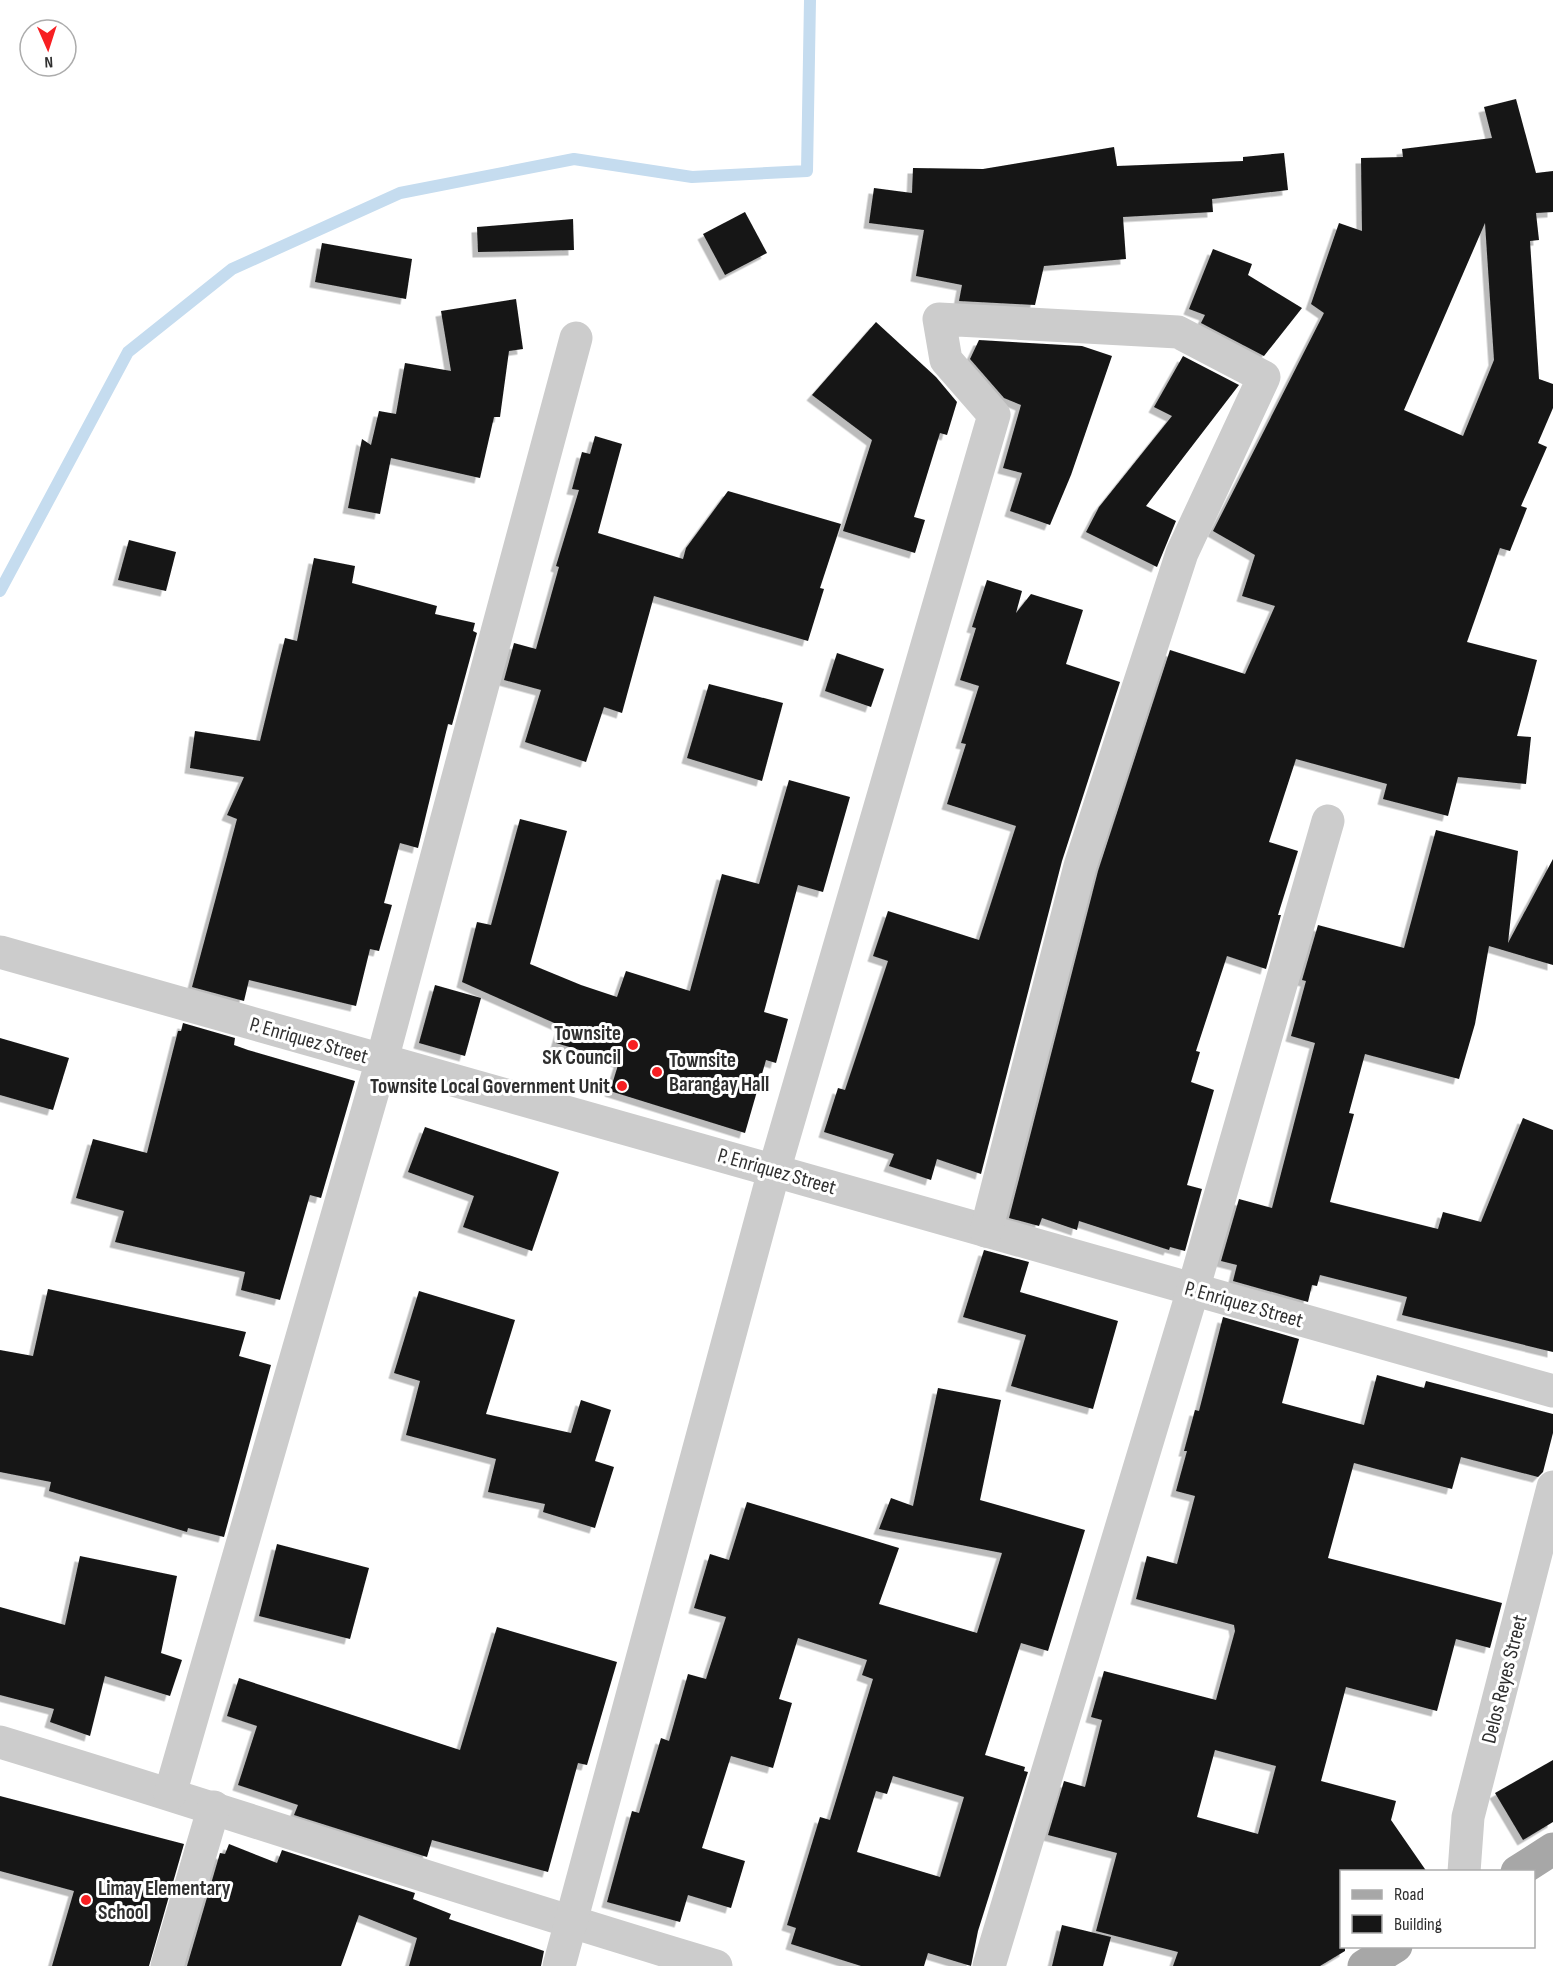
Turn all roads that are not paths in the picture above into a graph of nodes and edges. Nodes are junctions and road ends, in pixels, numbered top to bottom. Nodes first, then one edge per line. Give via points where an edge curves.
1 (576, 338) dead end
2 (1328, 821) dead end
3 (1, 954) edge
4 (382, 1060) junction
5 (774, 1170) junction
6 (986, 1231) junction
7 (1194, 1290) junction
8 (1553, 1391) edge
9 (1553, 1487) edge
10 (0, 1742) edge
11 (170, 1794) junction
12 (214, 1807) junction
13 (1553, 1849) edge
14 (1464, 1870) edge
15 (1520, 1870) edge
16 (571, 1923) junction
17 (1394, 1948) edge
18 (167, 1966) edge
19 (559, 1966) edge
20 (717, 1966) edge
21 (989, 1966) edge
22 (1364, 1966) edge

1 - 4 street
2 - 7 street
3 - 4 street, P. Enriquez Street
4 - 5 street, P. Enriquez Street
4 - 11 street
5 - 6 street, P. Enriquez Street
5 - 6 street via 994,416 946,360 939,319 1178,332 1264,377 1182,553 1080,866
5 - 16 street
6 - 7 street, P. Enriquez Street
7 - 8 street, P. Enriquez Street
7 - 21 street
9 - 14 street, Delos Reyes Street via 1468,1817
10 - 11 street
11 - 12 street
12 - 16 street
12 - 18 street
13 - 15 main road
16 - 19 street
16 - 20 street
17 - 22 main road

